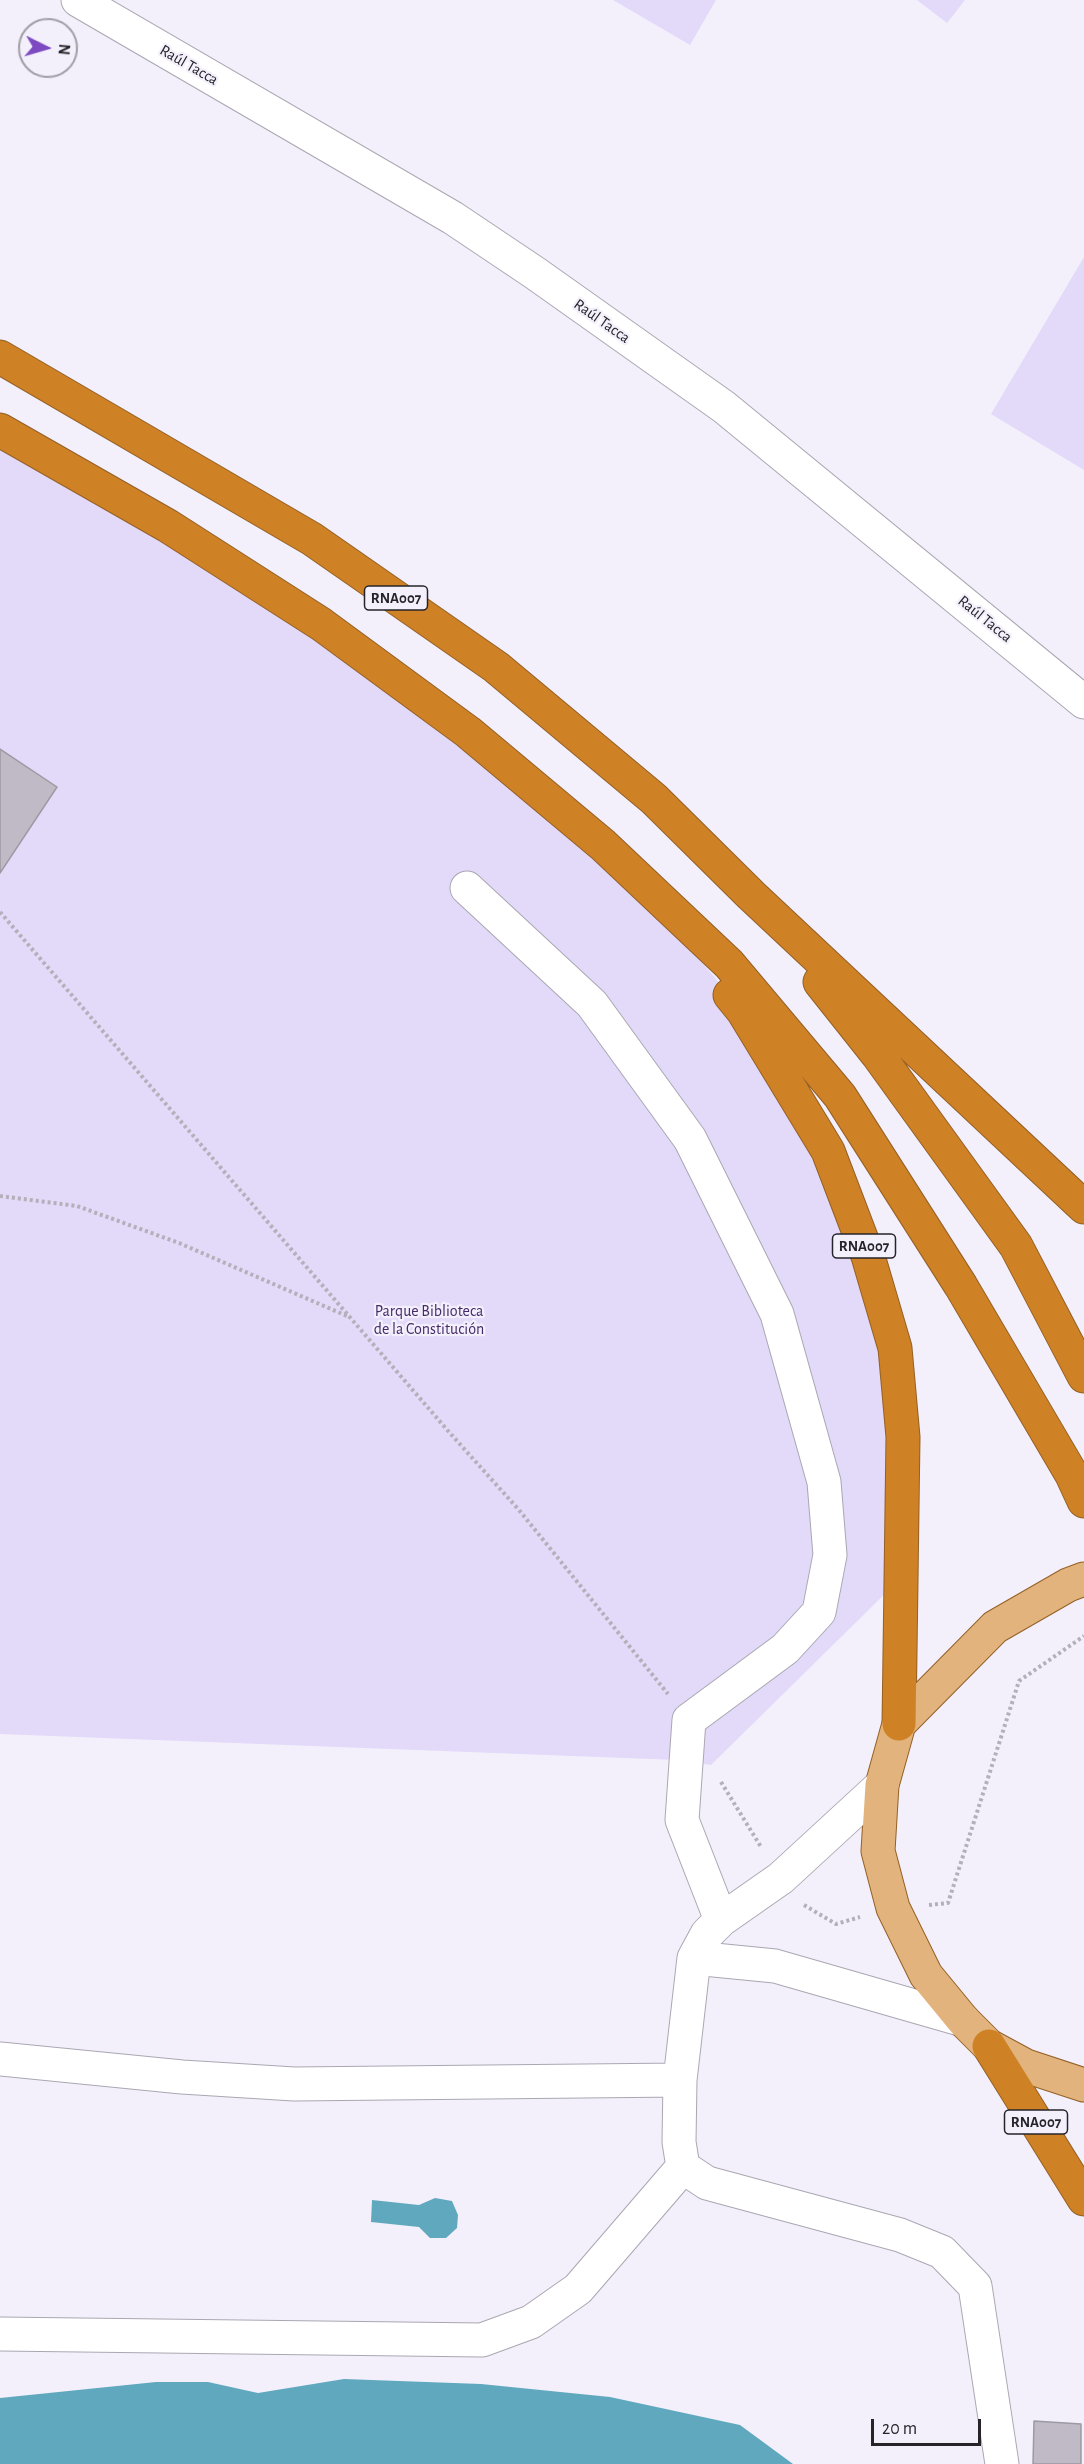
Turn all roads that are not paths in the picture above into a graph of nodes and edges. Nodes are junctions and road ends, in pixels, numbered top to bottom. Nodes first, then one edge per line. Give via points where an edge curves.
1 (78, 0) edge
2 (0, 357) edge
3 (0, 430) edge
4 (1084, 702) edge
5 (603, 845) junction
6 (467, 888) dead end
7 (751, 895) junction
8 (1084, 1208) edge
9 (1084, 1376) edge
10 (1078, 1488) edge
11 (1084, 1579) edge
12 (899, 1724) junction
13 (882, 1785) junction
14 (721, 1920) junction
15 (693, 1958) junction
16 (963, 2020) junction
17 (988, 2046) junction
18 (0, 2059) edge
19 (680, 2080) junction
20 (1084, 2085) edge
21 (683, 2168) junction
22 (1084, 2199) edge
23 (0, 2334) edge
24 (1002, 2464) edge

1 - 4 street, Raúl Tacca via 453,218 535,273 724,407
2 - 7 highway, RNA007 via 312,539 496,668 654,800
3 - 5 highway, RNA007 via 168,526 321,624 468,732
5 - 10 highway, RNA007 via 729,964 840,1095 962,1286
5 - 12 highway, RNA007 via 743,1011 828,1151 868,1256 895,1348 903,1437
6 - 14 street via 592,1004 690,1139 777,1314 824,1482 830,1555 819,1612 785,1649 689,1720 682,1820
7 - 8 highway, RNA007
7 - 9 highway, RNA007 via 878,1055 1016,1246
11 - 12 main road via 994,1627
12 - 13 main road
13 - 14 street via 781,1878
13 - 16 main road via 878,1851 893,1908 926,1975
14 - 15 street
15 - 16 street via 775,1966
15 - 19 street
16 - 17 main road
17 - 20 main road via 1026,2066
17 - 22 highway, RNA007
18 - 19 street via 294,2084
19 - 21 street via 679,2142
21 - 23 street via 578,2289 531,2322 482,2340
21 - 24 street via 707,2183 900,2235 942,2252 975,2286

